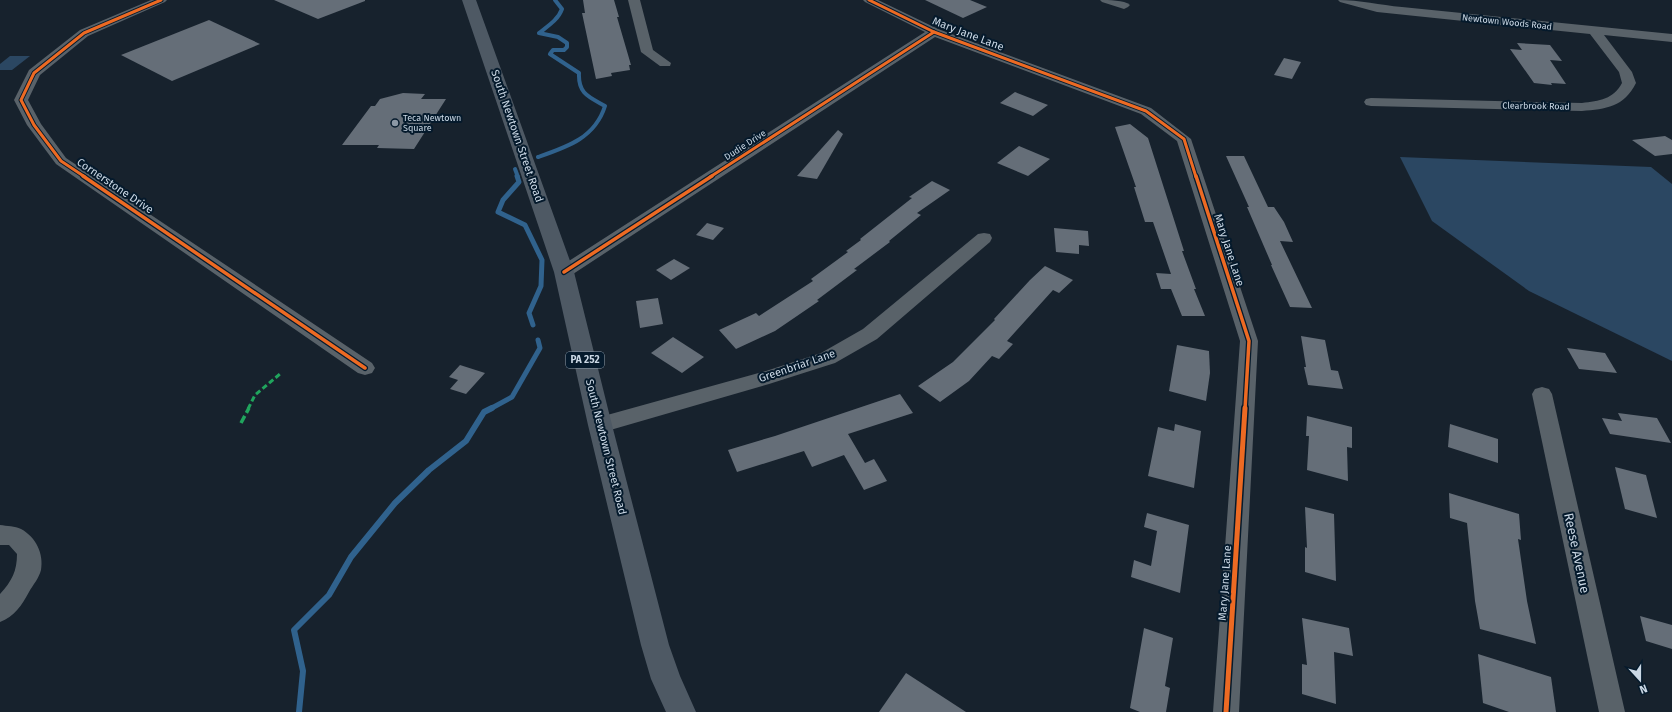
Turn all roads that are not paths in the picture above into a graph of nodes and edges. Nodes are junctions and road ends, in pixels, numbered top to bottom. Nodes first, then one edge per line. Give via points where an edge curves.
1 (161, 0) edge
2 (470, 0) edge
3 (634, 0) edge
4 (869, 0) edge
5 (1106, 0) edge
6 (1344, 0) edge
7 (1124, 5) dead end
8 (1594, 30) junction
9 (934, 32) junction
10 (1672, 38) edge
11 (665, 63) dead end
12 (1371, 102) dead end
13 (984, 238) dead end
14 (564, 272) junction
15 (365, 368) dead end
16 (1542, 394) dead end
17 (600, 425) junction
18 (0, 535) edge
19 (0, 611) edge
20 (681, 712) edge
21 (1226, 712) edge
22 (1612, 712) edge

1 - 15 street, Cornerstone Drive via 84,33 34,73 21,100 34,125 61,161
2 - 14 main road, South Newtown Street Road / PA 252
3 - 11 street via 647,52
4 - 9 street, Mary Jane Lane
5 - 7 street
6 - 8 street, Newtown Woods Road via 1390,10
8 - 10 street, Newtown Woods Road
8 - 12 street, Clearbrook Road via 1625,72 1629,82 1625,92 1603,105 1582,107
9 - 14 street, Dudie Drive
9 - 21 street, Mary Jane Lane via 1146,111 1184,140 1250,341
13 - 17 street, Greenbriar Lane via 870,334 828,358
14 - 17 main road, South Newtown Street Road / PA 252
16 - 22 street, Reese Avenue
17 - 20 main road, South Newtown Street Road / PA 252 via 656,645 666,679
18 - 19 street via 14,536 29,550 29,570 15,595

